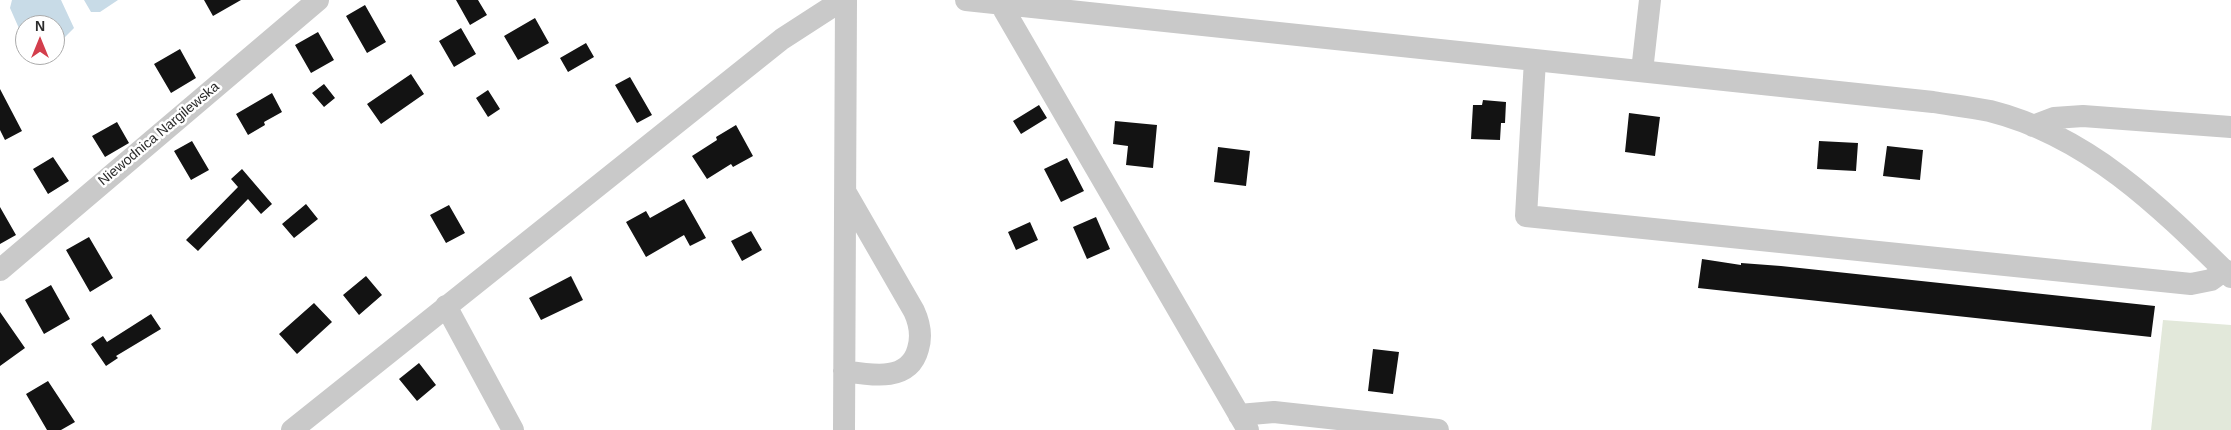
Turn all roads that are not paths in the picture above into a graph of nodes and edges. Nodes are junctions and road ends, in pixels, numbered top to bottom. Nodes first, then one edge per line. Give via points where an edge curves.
1 (318, 0) edge
2 (966, 0) edge
3 (1650, 0) edge
4 (846, 2) edge
5 (1000, 4) junction
6 (1535, 60) junction
7 (1642, 71) junction
8 (2033, 126) junction
9 (2231, 127) edge
10 (845, 190) junction
11 (0, 270) edge
12 (2228, 274) edge
13 (446, 306) junction
14 (844, 371) junction
15 (1244, 422) edge
16 (292, 430) edge
17 (513, 430) edge
18 (844, 430) edge
19 (1438, 430) edge

1 - 11 street, Niewodnica Nargilewska
2 - 5 street
3 - 7 street
4 - 10 street
4 - 13 street via 833,6 782,39
5 - 6 street
5 - 15 street
6 - 7 street
6 - 12 street via 1526,216 2191,284
7 - 8 street via 1933,102 1990,111
8 - 9 street via 2054,118 2083,116
8 - 12 street via 2064,140 2118,173 2172,219
10 - 14 street
10 - 14 street via 914,311 920,329 920,344 916,357 906,368 894,374 873,376
13 - 16 street
13 - 17 street
14 - 18 street
15 - 19 street via 1274,412

